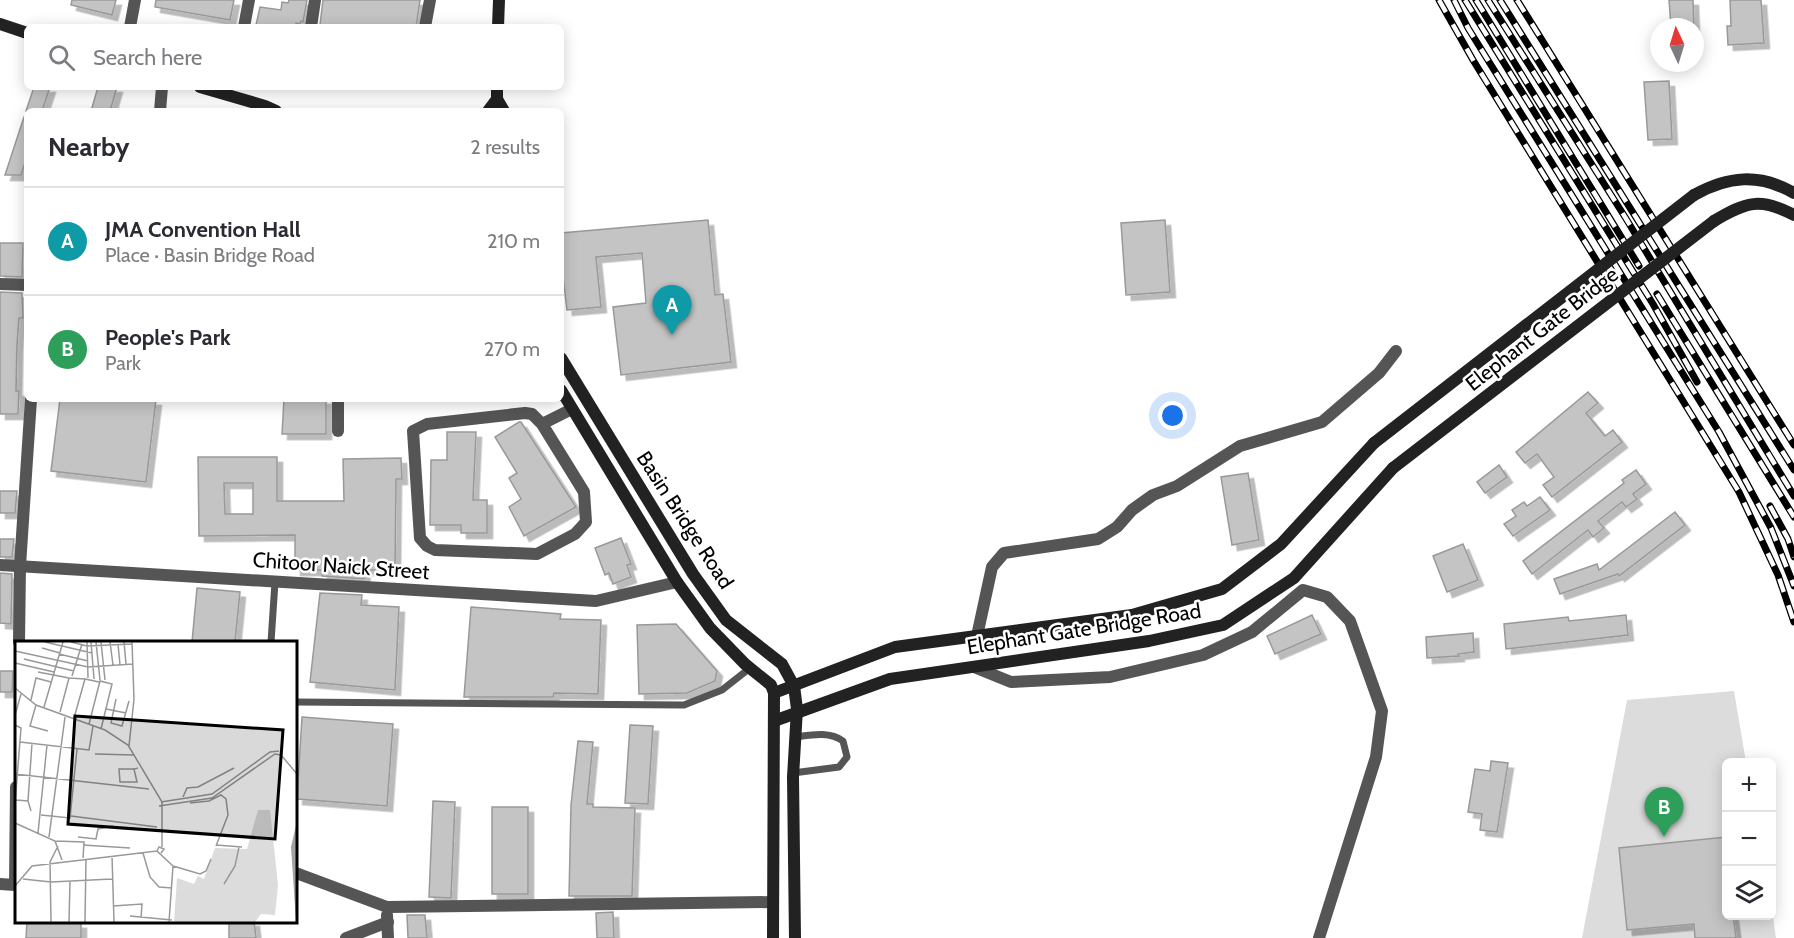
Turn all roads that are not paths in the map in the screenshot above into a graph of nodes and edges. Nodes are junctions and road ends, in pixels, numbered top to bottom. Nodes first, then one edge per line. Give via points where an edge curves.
1 (135, 0) edge
2 (249, 0) edge
3 (315, 0) edge
4 (430, 0) edge
5 (499, 0) edge
6 (0, 24) edge
7 (131, 24) edge
8 (245, 24) edge
9 (311, 24) edge
10 (426, 24) edge
11 (498, 24) edge
12 (24, 32) edge
13 (162, 90) edge
14 (234, 92) edge
15 (497, 93) edge
16 (160, 108) edge
17 (269, 108) edge
18 (490, 108) edge
19 (503, 108) edge
20 (1794, 193) edge
21 (1794, 215) edge
22 (0, 284) edge
23 (24, 285) edge
24 (1396, 351) dead end
25 (564, 363) edge
26 (564, 395) edge
27 (31, 402) edge
28 (338, 402) edge
29 (572, 408) junction
30 (542, 424) junction
31 (338, 431) dead end
32 (1374, 443) joint
33 (1394, 468) joint
34 (0, 565) edge
35 (20, 566) junction
36 (275, 582) junction
37 (677, 582) junction
38 (977, 636) junction
39 (19, 641) edge
40 (271, 641) edge
41 (974, 667) junction
42 (750, 668) junction
43 (794, 686) junction
44 (774, 693) junction
45 (839, 698) junction
46 (297, 702) edge
47 (796, 713) junction
48 (774, 721) junction
49 (795, 732) junction
50 (793, 772) junction
51 (297, 873) edge
52 (0, 884) edge
53 (15, 885) edge
54 (773, 902) junction
55 (387, 907) junction
56 (387, 922) junction
57 (346, 938) edge
58 (388, 938) edge
59 (774, 938) edge
60 (795, 938) edge
61 (1319, 938) edge

1 - 7 street
2 - 8 street
3 - 9 street
4 - 10 street
5 - 11 main road
6 - 12 main road
13 - 16 street
14 - 17 main road
15 - 18 main road
15 - 19 main road
20 - 32 main road, Elephant Gate Bridge, bridge via 1769,182 1748,179 1725,180 1694,195
21 - 33 main road, Elephant Gate Bridge, bridge via 1764,202 1740,206 1714,221
22 - 23 street
24 - 38 street via 1379,373 1322,422 1240,446 1177,486 1153,495 1098,539 1004,553 992,567
25 - 43 main road, Basin Bridge Road via 693,574 726,620 782,664
26 - 29 main road
27 - 35 street
28 - 31 street
29 - 30 street
29 - 37 main road
30 - 30 street via 584,492 586,522 575,534 537,554 435,550 427,546 420,538 413,431 427,424 525,413
32 - 38 main road, Elephant Gate Bridge Road via 1281,544 1222,589 1132,615
33 - 41 main road, Elephant Gate Bridge Road via 1294,578 1223,625 1149,641
34 - 35 street, Chitoor Naick Street
35 - 36 street, Chitoor Naick Street
35 - 39 street
36 - 37 street, Chitoor Naick Street via 596,601
36 - 40 lane
37 - 42 main road via 710,628
38 - 43 main road, Elephant Gate Bridge Road via 895,647
41 - 45 main road, Elephant Gate Bridge Road via 890,679
41 - 61 street via 1011,682 1110,677 1203,656 1252,632 1304,590 1327,597 1350,621 1382,711 1376,757
42 - 44 main road via 771,685
42 - 46 lane via 722,690 684,705
43 - 44 main road, Elephant Gate Bridge Road
43 - 47 main road
44 - 48 main road
45 - 47 main road, Elephant Gate Bridge Road
45 - 49 main road via 817,710
47 - 48 main road, Elephant Gate Bridge Road
47 - 49 main road
48 - 54 main road
49 - 50 main road
49 - 50 lane via 838,737 847,757 839,767
50 - 60 main road
51 - 55 street
52 - 53 street
54 - 55 street
54 - 59 main road
55 - 56 street
56 - 57 street
56 - 58 street

